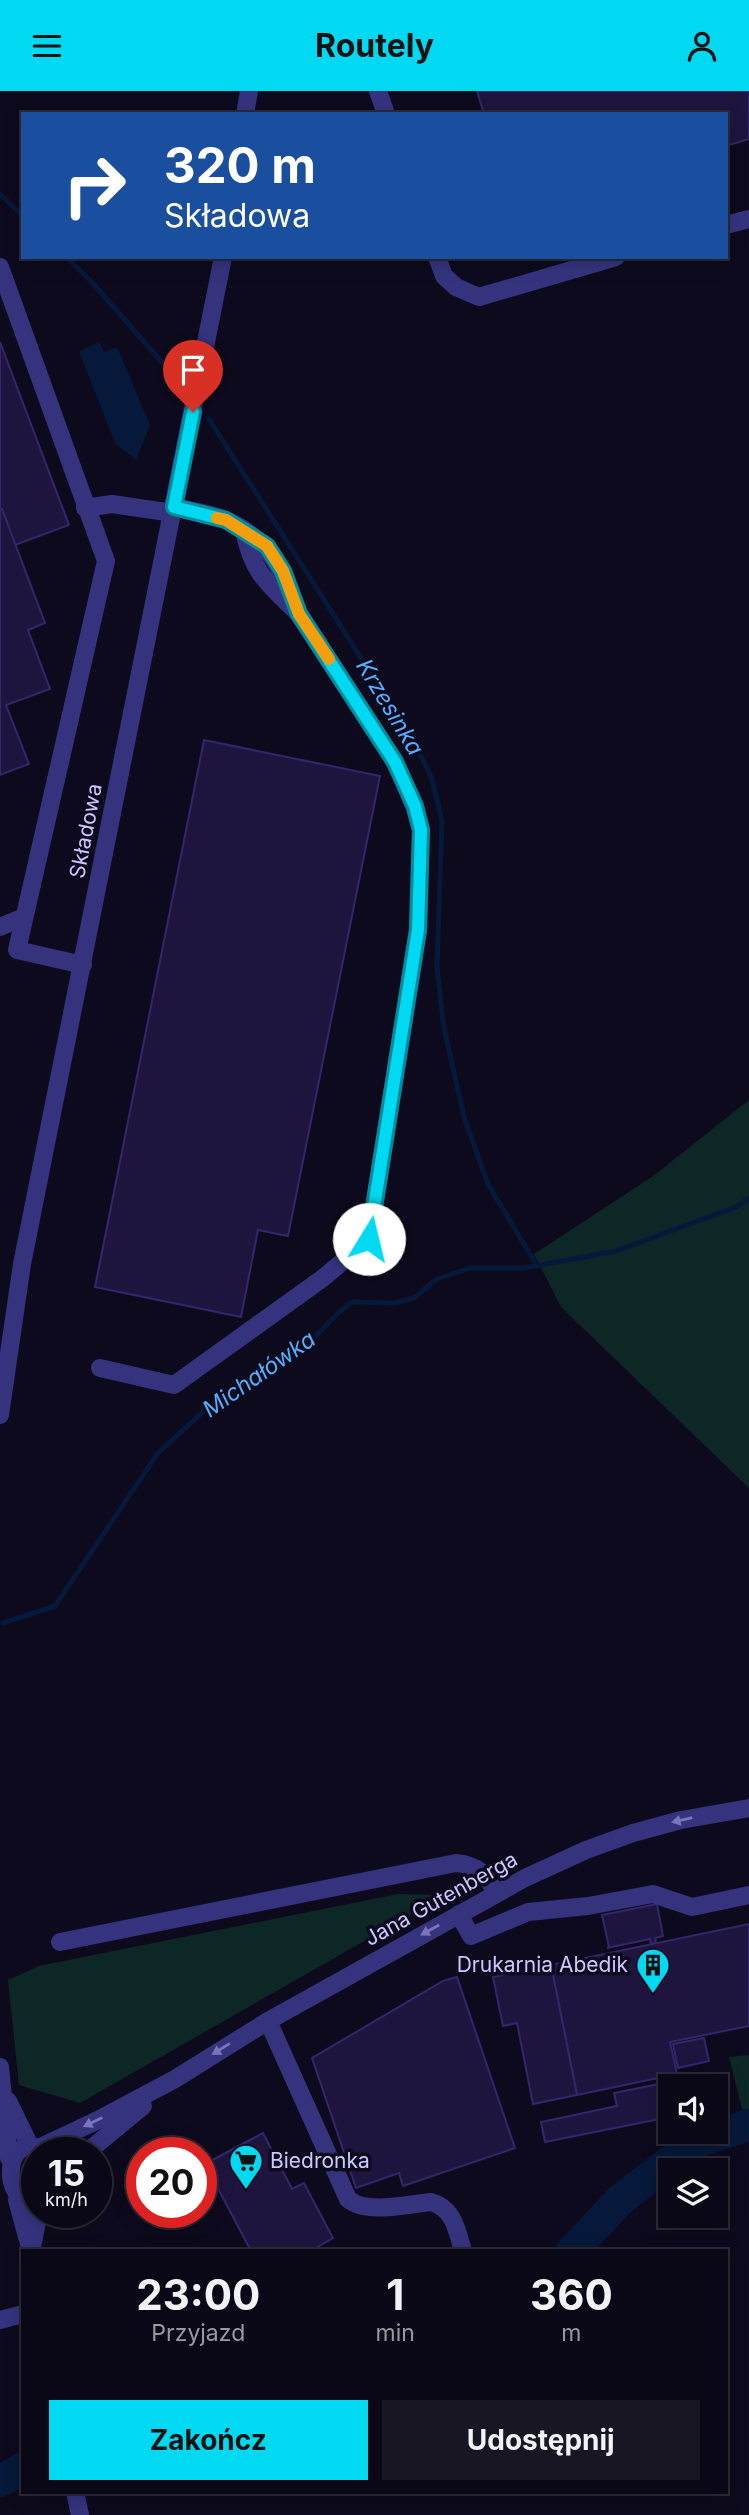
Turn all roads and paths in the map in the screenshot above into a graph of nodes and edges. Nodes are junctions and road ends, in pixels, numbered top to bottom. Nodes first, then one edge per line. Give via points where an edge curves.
1 (248, 91) edge
2 (378, 91) edge
3 (245, 112) edge
4 (385, 112) edge
5 (749, 219) edge
6 (728, 224) edge
7 (223, 259) edge
8 (438, 259) edge
9 (609, 259) edge
10 (0, 267) edge
11 (85, 508) junction
12 (173, 510) junction
13 (24, 917) junction
14 (0, 927) edge
15 (83, 965) junction
16 (100, 1368) dead end
17 (2, 1382) edge
18 (0, 1415) edge
19 (749, 1808) edge
20 (496, 1893) junction
21 (749, 1895) edge
22 (459, 1914) junction
23 (60, 1942) dead end
24 (268, 2021) junction
25 (0, 2067) edge
26 (176, 2079) junction
27 (2, 2088) junction
28 (32, 2137) edge
29 (63, 2137) edge
30 (105, 2137) edge
31 (21, 2149) edge
32 (9, 2158) junction
33 (7, 2194) edge
34 (36, 2228) edge
35 (30, 2249) edge
36 (31, 2249) edge
37 (462, 2249) edge
38 (21, 2315) edge
39 (0, 2320) edge
40 (75, 2494) edge
41 (79, 2514) edge

1 - 3 street
2 - 4 street
5 - 6 street
7 - 12 street, Składowa
8 - 9 street via 444,276 456,287 480,297
10 - 11 street
11 - 12 street via 112,504
11 - 13 street via 106,561
12 - 15 street, Składowa
12 - 16 street via 226,520 244,530 249,555 265,581 299,614 395,762 421,830 418,930 369,1239 323,1278 174,1385
13 - 14 street
13 - 15 street via 17,950
15 - 17 street, Składowa
17 - 18 street, Składowa
19 -> 20 street, Jana Gutenberga via 633,1833
20 - 22 street, Jana Gutenberga
20 - 23 street via 481,1870 456,1863
21 - 22 street via 692,1907 653,1894 528,1912 471,1936
22 -> 24 street, Jana Gutenberga
24 -> 26 street, Jana Gutenberga
24 - 37 street via 348,2199 367,2207 439,2204 454,2220
25 - 27 street
26 -> 29 street, Jana Gutenberga
26 - 30 street, Jana Gutenberga
27 - 28 street via 13,2115
27 - 32 street
31 - 32 street, Jana Gutenberga
32 - 33 street via 4,2173
33 - 35 street
34 - 36 street
38 - 39 street
40 - 41 street

